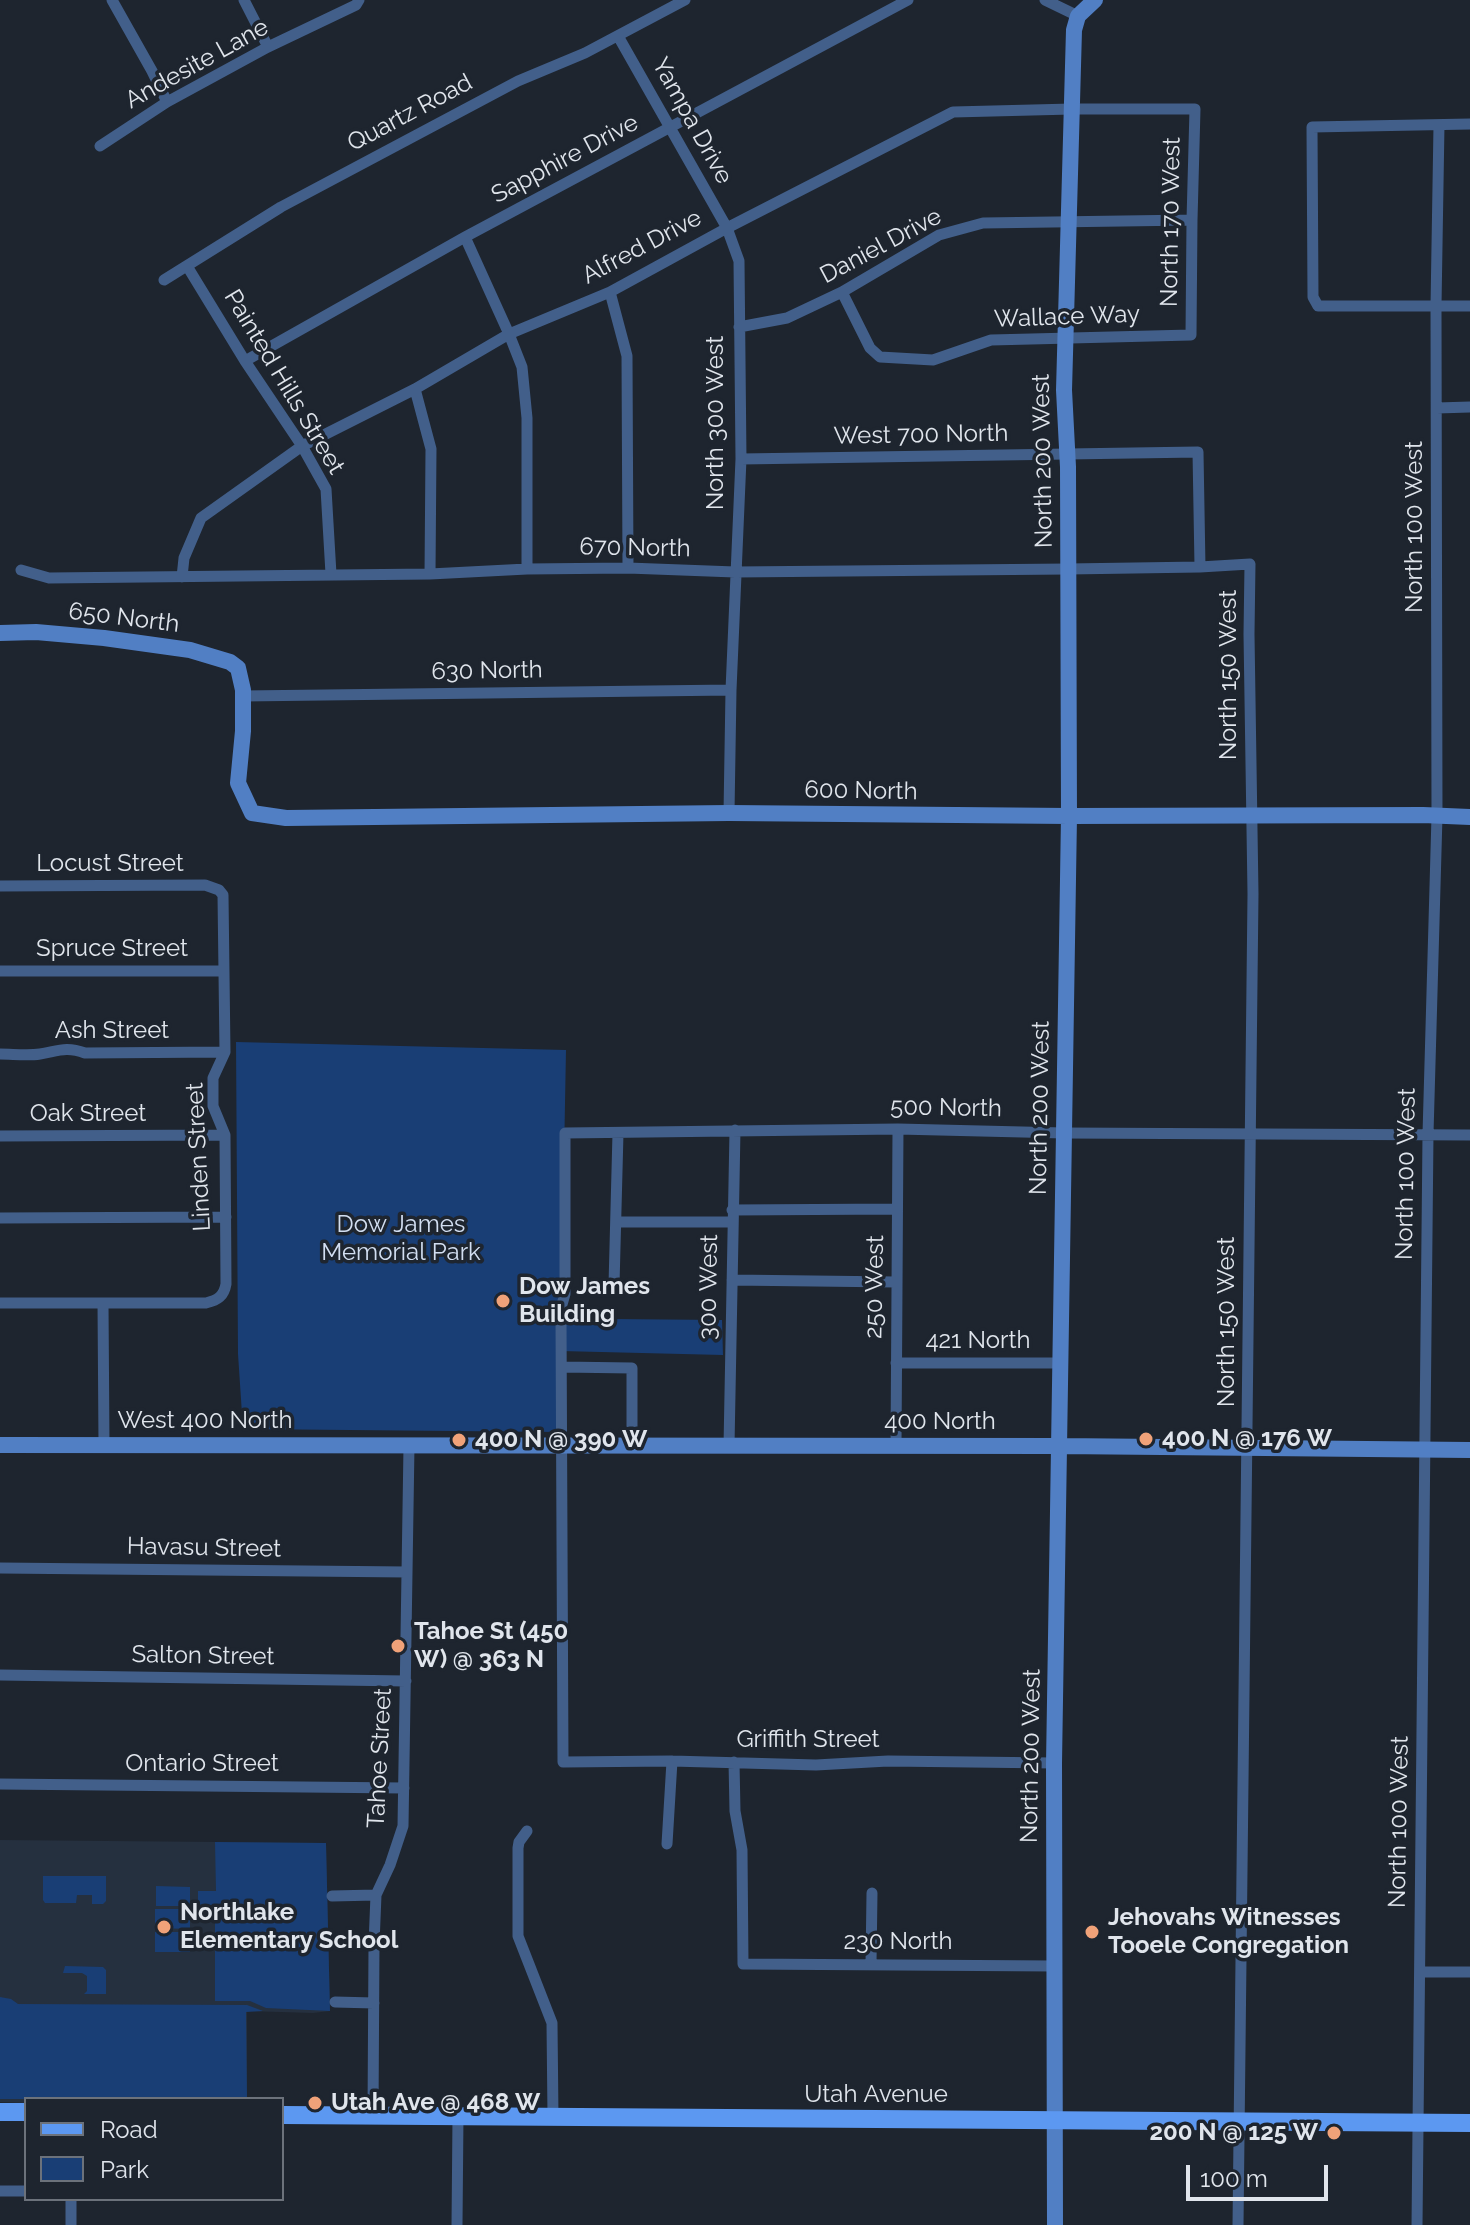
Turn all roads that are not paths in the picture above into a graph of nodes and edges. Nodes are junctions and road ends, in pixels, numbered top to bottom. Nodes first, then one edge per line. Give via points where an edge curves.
1 (112, 0) edge
2 (244, 0) edge
3 (359, 0) edge
4 (685, 0) edge
5 (908, 0) edge
6 (1045, 0) edge
7 (1095, 0) edge
8 (1078, 16) junction
9 (618, 36) junction
10 (268, 47) junction
11 (167, 102) junction
12 (1072, 109) junction
13 (1195, 109) joint
14 (1470, 124) edge
15 (1439, 125) junction
16 (671, 127) junction
17 (100, 146) dead end
18 (1192, 220) junction
19 (1069, 222) junction
20 (727, 228) junction
21 (465, 237) junction
22 (187, 266) junction
23 (164, 280) dead end
24 (610, 292) junction
25 (842, 292) junction
26 (1436, 306) junction
27 (1470, 306) edge
28 (739, 327) junction
29 (509, 334) junction
30 (1191, 335) joint
31 (1066, 338) junction
32 (245, 361) junction
33 (415, 389) junction
34 (1470, 407) edge
35 (1437, 408) junction
36 (302, 446) junction
37 (1068, 455) junction
38 (741, 459) junction
39 (1250, 564) joint
40 (1200, 567) junction
41 (628, 568) junction
42 (527, 569) junction
43 (1068, 569) junction
44 (21, 570) dead end
45 (735, 572) junction
46 (331, 574) junction
47 (430, 574) junction
48 (182, 577) junction
49 (0, 633) edge
50 (731, 690) junction
51 (243, 696) junction
52 (729, 813) junction
53 (1252, 815) junction
54 (1069, 816) junction
55 (1437, 816) junction
56 (1470, 817) edge
57 (0, 886) edge
58 (219, 890) joint
59 (0, 971) edge
60 (224, 971) junction
61 (225, 1052) junction
62 (0, 1054) edge
63 (898, 1129) junction
64 (735, 1130) junction
65 (1250, 1132) junction
66 (618, 1133) junction
67 (1064, 1133) junction
68 (1428, 1134) junction
69 (225, 1135) junction
70 (1470, 1135) edge
71 (0, 1136) edge
72 (897, 1209) junction
73 (732, 1216) junction
74 (226, 1217) junction
75 (0, 1218) edge
76 (616, 1222) junction
77 (732, 1280) junction
78 (896, 1282) junction
79 (614, 1285) dead end
80 (0, 1303) edge
81 (103, 1303) junction
82 (896, 1363) junction
83 (1060, 1363) junction
84 (562, 1367) junction
85 (0, 1445) edge
86 (104, 1445) junction
87 (409, 1446) junction
88 (729, 1446) junction
89 (896, 1446) junction
90 (1060, 1446) junction
91 (561, 1447) junction
92 (632, 1447) junction
93 (1248, 1449) junction
94 (1426, 1450) junction
95 (1470, 1450) edge
96 (0, 1568) edge
97 (407, 1572) junction
98 (0, 1675) edge
99 (406, 1681) junction
100 (672, 1761) junction
101 (734, 1762) junction
102 (1054, 1763) junction
103 (0, 1784) edge
104 (404, 1788) junction
105 (527, 1831) dead end
106 (667, 1844) dead end
107 (872, 1893) dead end
108 (376, 1895) junction
109 (332, 1896) dead end
110 (871, 1964) junction
111 (1054, 1966) junction
112 (1420, 1972) junction
113 (1470, 1972) edge
114 (335, 2002) dead end
115 (374, 2003) junction
116 (0, 2112) edge
117 (24, 2112) edge
118 (284, 2115) edge
119 (373, 2116) junction
120 (458, 2116) junction
121 (553, 2117) junction
122 (1056, 2120) junction
123 (1240, 2122) junction
124 (1419, 2123) junction
125 (1470, 2123) edge
126 (0, 2191) edge
127 (24, 2191) edge
128 (71, 2201) edge
129 (71, 2225) edge
130 (457, 2225) edge
131 (1055, 2225) edge
132 (1238, 2225) edge
133 (1417, 2225) edge

1 - 11 street
2 - 10 street
3 - 10 street, Andesite Lane
4 - 9 street, Quartz Road
5 - 16 street, Sapphire Drive
6 - 8 street
7 - 8 street
8 - 12 street, North 200 West
9 - 16 street, Yampa Drive
9 - 22 street, Quartz Road via 518,81 305,193
10 - 11 street, Andesite Lane
11 - 17 street, Andesite Lane
12 - 13 street, Alfred Drive
12 - 19 street, North 200 West
12 - 20 street, Alfred Drive via 953,112
13 - 18 street, North 170 West
14 - 15 street
15 - 26 street, North 100 West
15 - 26 street via 1312,127 1313,297 1318,306
16 - 20 street, Yampa Drive
16 - 21 street, Sapphire Drive
18 - 19 street, Daniel Drive
18 - 30 street, North 170 West
19 - 25 street, Daniel Drive via 983,223 939,235
19 - 31 street, North 200 West
20 - 24 street, Alfred Drive
20 - 28 street, North 300 West via 739,261
21 - 29 street
21 - 32 street, Sapphire Drive
22 - 23 street, Quartz Road
22 - 32 street, Painted Hills Street
24 - 29 street, Alfred Drive
24 - 41 street via 627,356
25 - 28 street, Daniel Drive via 787,318
25 - 31 street, Wallace Way via 870,348 880,357 933,360 991,340
26 - 27 street
26 - 35 street, North 100 West
28 - 38 street, North 300 West
29 - 33 street, Alfred Drive
29 - 42 street via 522,367 527,418
30 - 31 street, Wallace Way
31 - 37 street, North 200 West
32 - 36 street, Painted Hills Street
33 - 36 street, Alfred Drive
33 - 47 street via 431,449
34 - 35 street
35 - 55 street, North 100 West
36 - 46 street, Painted Hills Street via 326,489
36 - 48 street, Alfred Drive via 201,518
37 - 38 street, West 700 North
37 - 40 street, West 700 North via 1198,452
37 - 43 street, North 200 West
38 - 45 street, North 300 West
39 - 40 street, 670 North
39 - 53 street, North 150 West
40 - 43 street, 670 North
41 - 42 street, 670 North
41 - 45 street, 670 North
42 - 47 street, 670 North
43 - 45 street, 670 North
43 - 54 street, North 200 West
44 - 48 street, 670 North via 49,578
45 - 50 street, North 300 West
46 - 47 street, 670 North
46 - 48 street, 670 North
49 - 51 street, 650 North via 65,634 220,657 238,668
50 - 51 street, 630 North
50 - 52 street, North 300 West
51 - 52 street, 600 North via 238,783 252,813 286,818
52 - 54 street, 600 North
53 - 54 street, 600 North
53 - 55 street, 600 North
53 - 65 street, North 150 West
54 - 67 street, North 200 West
55 - 56 street, 600 North
55 - 68 street, North 100 West
57 - 58 street, Locust Street via 205,885
58 - 60 street, Linden Street via 224,903
59 - 60 street, Spruce Street
60 - 61 street, Linden Street
61 - 62 street, Ash Street
61 - 69 street, Linden Street via 213,1078 213,1106
63 - 64 street, 500 North
63 - 67 street, 500 North
63 - 72 street, 250 West
64 - 66 street, 500 North
64 - 73 street, 300 West
65 - 67 street, 500 North
65 - 68 street, 500 North
65 - 93 street, North 150 West
66 - 76 street
66 - 84 street, 500 North via 565,1133
67 - 83 street, North 200 West
68 - 70 street, 500 North
68 - 94 street, North 100 West
69 - 71 street, Oak Street
69 - 74 street, Linden Street
72 - 73 street
72 - 78 street, 250 West
73 - 76 street
73 - 77 street, 300 West
74 - 75 street
74 - 81 street, Linden Street via 222,1296 206,1303
76 - 79 street
77 - 78 street
77 - 88 street, 300 West
78 - 82 street, 250 West
80 - 81 street, Linden Street
81 - 86 street
82 - 83 street, 421 North
82 - 89 street, 250 West
83 - 90 street, North 200 West
84 - 91 street
84 - 92 street via 632,1368
85 - 86 street, West 400 North
86 - 87 street, West 400 North
87 - 91 street, 400 North
87 - 97 street, Tahoe Street
88 - 89 street, 400 North
88 - 92 street, 400 North
89 - 90 street, 400 North
90 - 93 street, 400 North
90 - 102 street, North 200 West
91 - 92 street, 400 North
91 - 100 street, Griffith Street via 563,1762
93 - 94 street, 400 North
93 - 123 street, North 150 West
94 - 95 street, 400 North
94 - 112 street, North 100 West
96 - 97 street, Havasu Street
97 - 99 street, Tahoe Street
98 - 99 street, Salton Street
99 - 104 street, Tahoe Street
100 - 101 street, Griffith Street
100 - 106 street
101 - 102 street, Griffith Street
101 - 110 street, 230 North via 742,1850 743,1964
102 - 111 street, North 200 West
103 - 104 street, Ontario Street
104 - 108 street, Tahoe Street via 403,1826
105 - 121 street via 518,1848 518,1936 552,2023
107 - 110 street
108 - 109 street
108 - 115 street, Tahoe Street
110 - 111 street, 230 North
111 - 122 street, North 200 West
112 - 113 street
112 - 124 street, North 100 West
114 - 115 street
115 - 119 street, Tahoe Street
116 - 117 main road
118 - 119 main road, Utah Avenue
119 - 120 main road, Utah Avenue
120 - 121 main road, Utah Avenue
120 - 130 street
121 - 122 main road, Utah Avenue
122 - 123 main road, Utah Avenue
122 - 131 street, North 200 West
123 - 124 main road, Utah Avenue
123 - 132 street, North 150 West
124 - 125 main road, Utah Avenue
124 - 133 street, North 100 West
126 - 127 street
128 - 129 street

